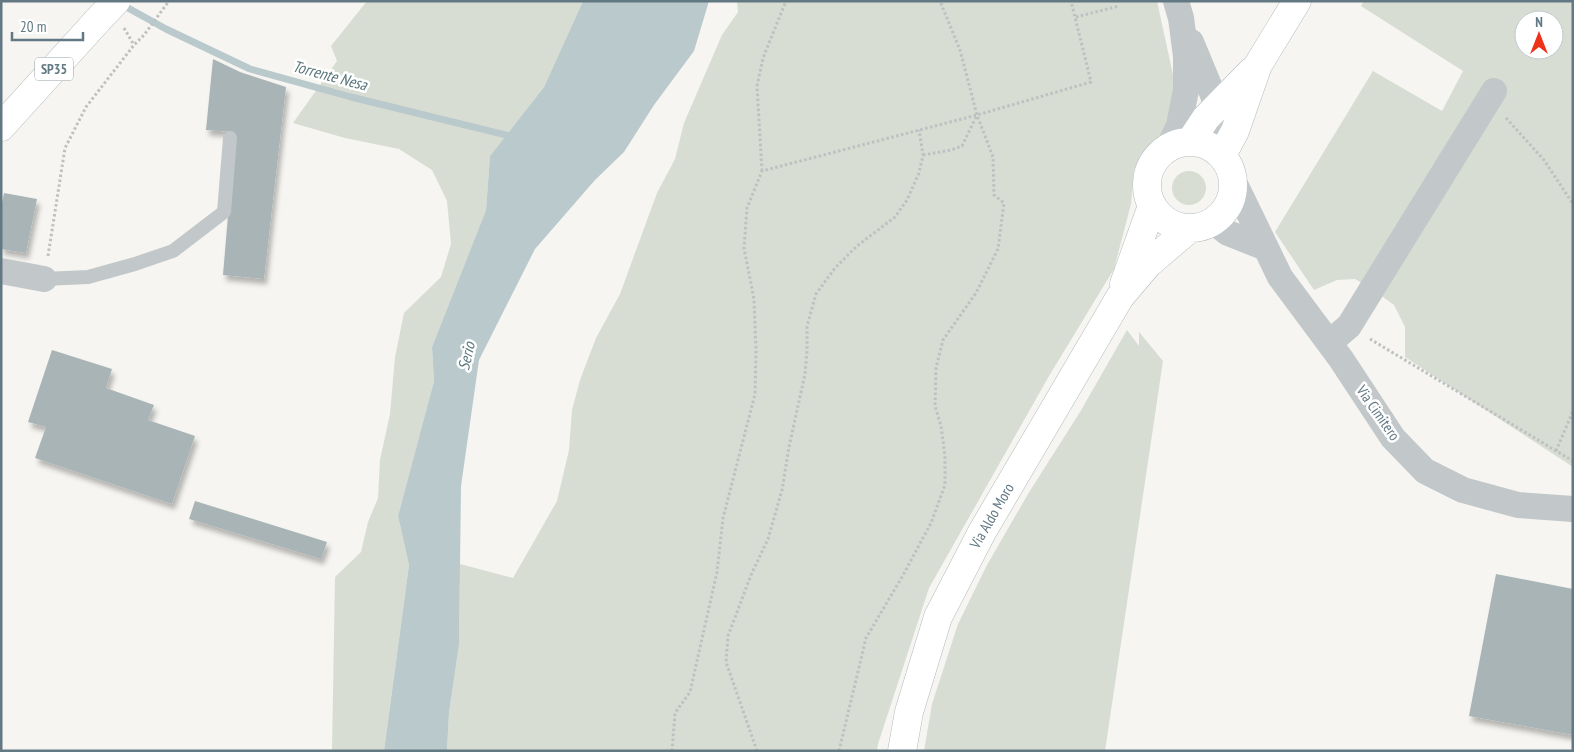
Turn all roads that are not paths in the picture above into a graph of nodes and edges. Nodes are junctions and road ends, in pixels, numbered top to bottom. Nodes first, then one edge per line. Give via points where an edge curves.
1 (1296, 1) edge
2 (1179, 10) edge
3 (107, 11) edge
4 (1258, 65) junction
5 (1491, 95) road end
6 (1215, 101) junction
7 (6, 123) edge
8 (230, 138) dead end
9 (1179, 145) junction
10 (1, 147) edge
11 (1226, 157) junction
12 (1152, 206) junction
13 (1202, 225) junction
14 (1266, 248) junction
15 (1, 271) edge
16 (44, 279) joint
17 (1120, 297) junction
18 (1329, 343) junction
19 (1573, 509) edge
20 (902, 751) edge

1 - 4 main road
2 - 6 street, Via Cimitero
2 - 9 street via 1186,56 1186,90
3 - 7 main road, SP35
4 - 6 main road, Via Aldo Moro
4 - 11 main road
5 - 18 street via 1349,326
6 - 9 main road, Via Aldo Moro via 1206,118
6 - 11 street, Via Cimitero
7 - 10 main road
8 - 16 lane via 224,212 205,227 173,251 135,264 88,277
9 - 11 main road via 1207,144
9 - 12 main road, Via Aldo Moro via 1152,164 1147,185
11 - 13 main road, Via Aldo Moro via 1234,188 1228,208
11 - 14 street, Via Cimitero via 1232,178
12 - 13 main road via 1167,222
12 - 17 main road, Via Aldo Moro
13 - 14 street
13 - 17 main road, Via Aldo Moro via 1148,264
14 - 18 street, Via Cimitero via 1280,277
15 - 16 street
17 - 20 main road, Via Aldo Moro via 982,532 938,617 909,712
18 - 19 street, Via Cimitero via 1393,438 1425,471 1463,490 1518,505

